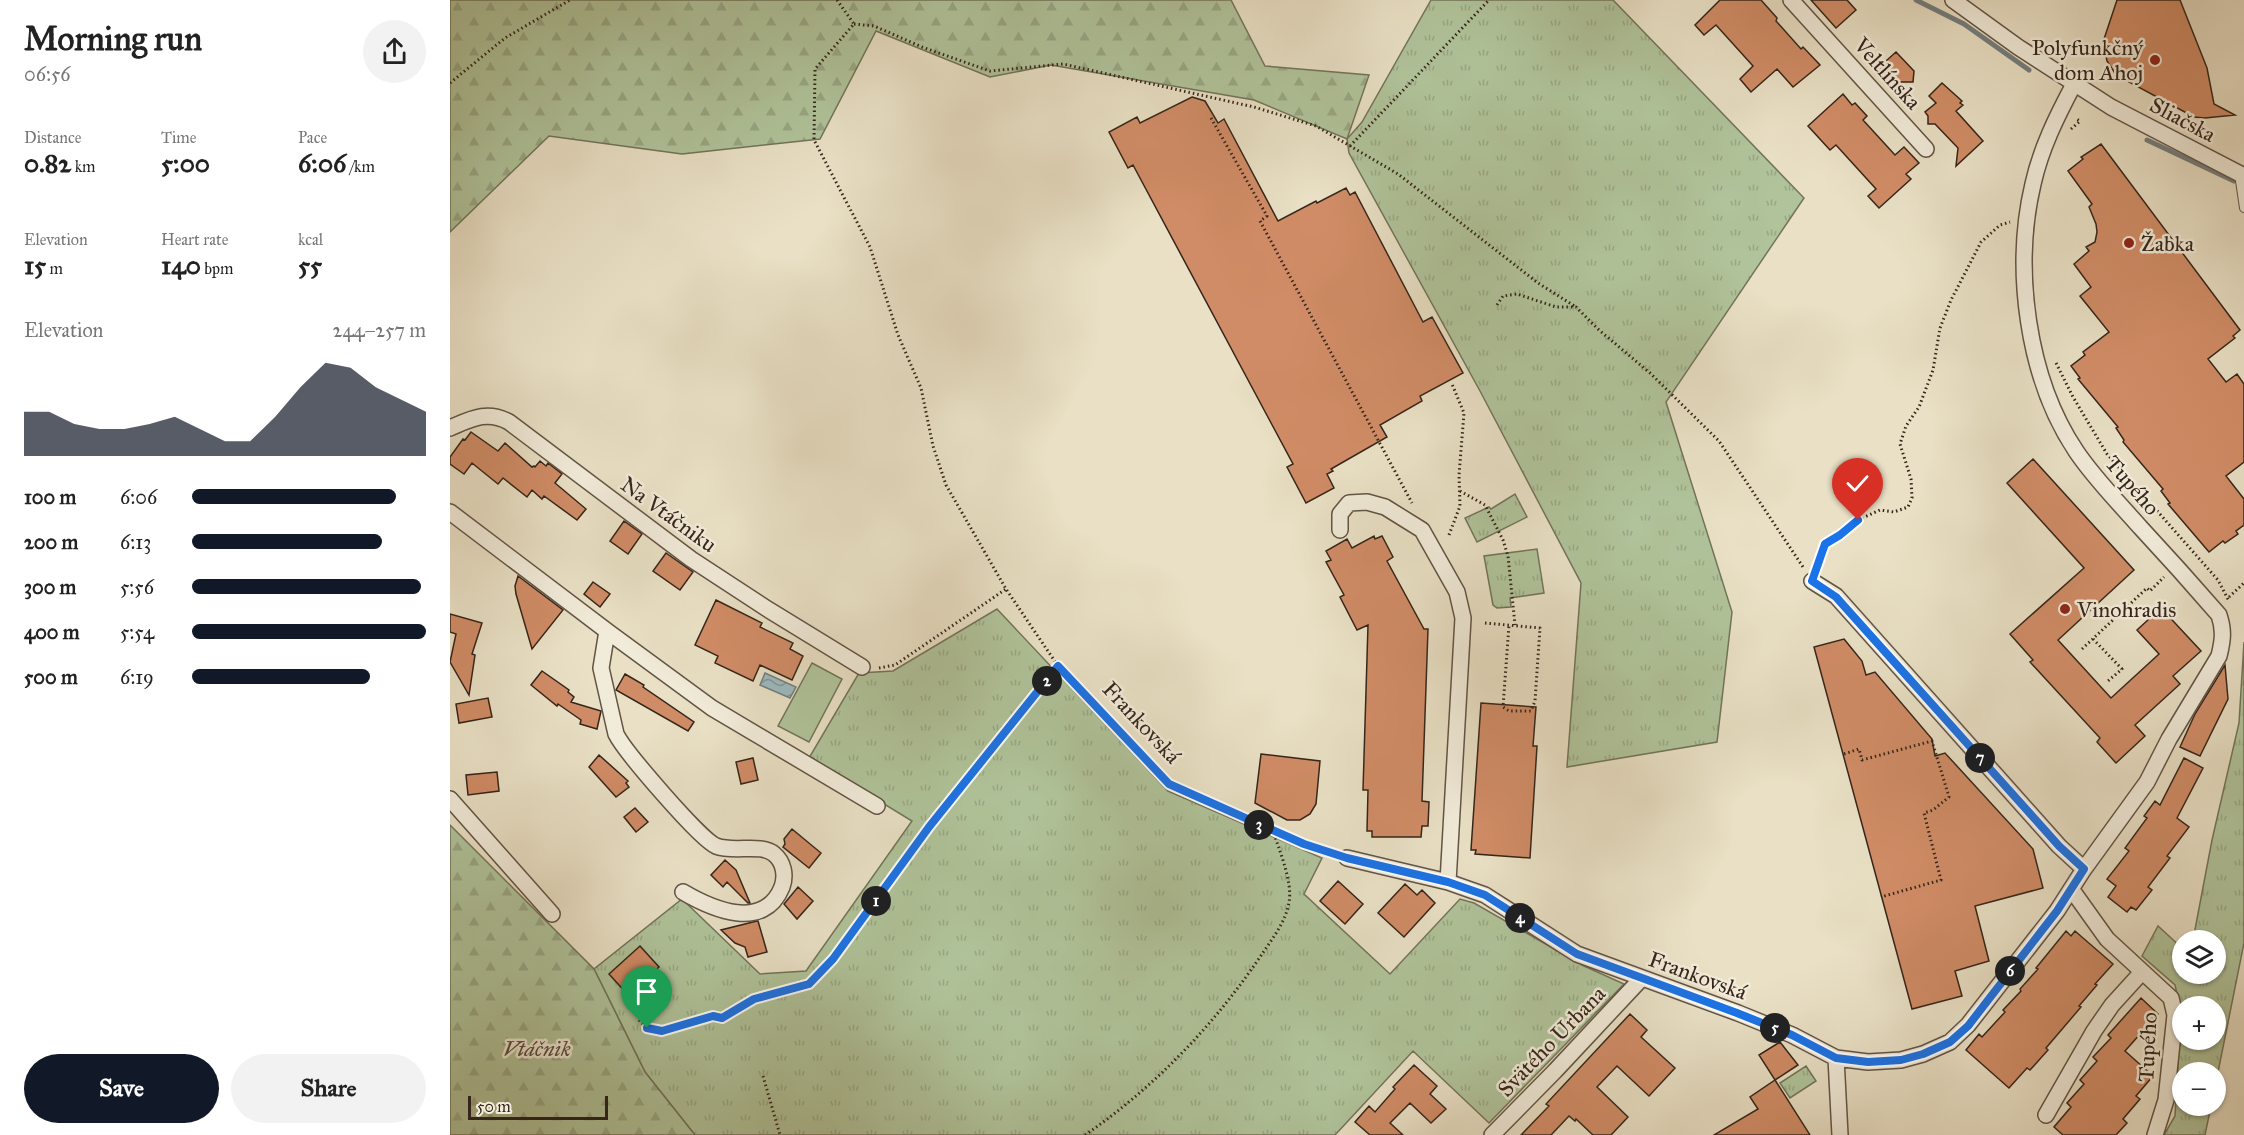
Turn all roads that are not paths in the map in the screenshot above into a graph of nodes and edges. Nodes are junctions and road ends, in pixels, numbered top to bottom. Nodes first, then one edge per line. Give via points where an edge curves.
1 (1791, 0) edge
2 (1953, 0) edge
3 (2074, 84) junction
4 (1926, 149) dead end
5 (2241, 175) edge
6 (2244, 208) edge
7 (450, 428) edge
8 (450, 512) edge
9 (1340, 530) dead end
10 (1812, 581) road end
11 (607, 631) junction
12 (862, 667) road end
13 (450, 800) edge
14 (878, 806) dead end
15 (1347, 858) road end
16 (2084, 869) junction
17 (1448, 882) junction
18 (2072, 890) junction
19 (683, 892) dead end
20 (552, 914) dead end
21 (2142, 972) junction
22 (1641, 978) junction
23 (1836, 1058) junction
24 (2046, 1115) dead end
25 (1492, 1135) edge
26 (1840, 1135) edge
27 (2155, 1135) edge

1 - 4 street, Veltlínska
2 - 3 street, Sliačska
3 - 5 street, Sliačska
3 - 16 street, Tupého via 2048,135 2026,216 2027,305 2038,368 2074,449 2218,615 2224,629 2218,656 2147,782
5 - 6 lane
7 - 12 street, Na Vtáčniku via 478,416 495,416 509,422 691,559
8 - 11 street
9 - 17 street via 1340,514 1349,502 1385,507 1422,530 1456,592 1462,618
10 - 16 street via 1836,597
11 - 14 street via 712,708
11 - 19 street via 602,674 621,744 708,841 730,849 766,850 781,861 784,872 780,892 764,908 752,913 733,914
13 - 20 street
15 - 17 street, Frankovská
16 - 18 street, Frankovská
17 - 22 street, Frankovská via 1485,895 1577,954
18 - 21 street, Tupého via 2107,939
18 - 23 street, Frankovská via 1968,1026 1950,1042 1901,1060 1868,1062
21 - 24 street via 2094,1031
21 - 27 street, Tupého via 2171,998 2175,1015 2166,1100
22 - 23 street, Frankovská via 1781,1031
22 - 25 street, Svätého Urbana
23 - 26 street

